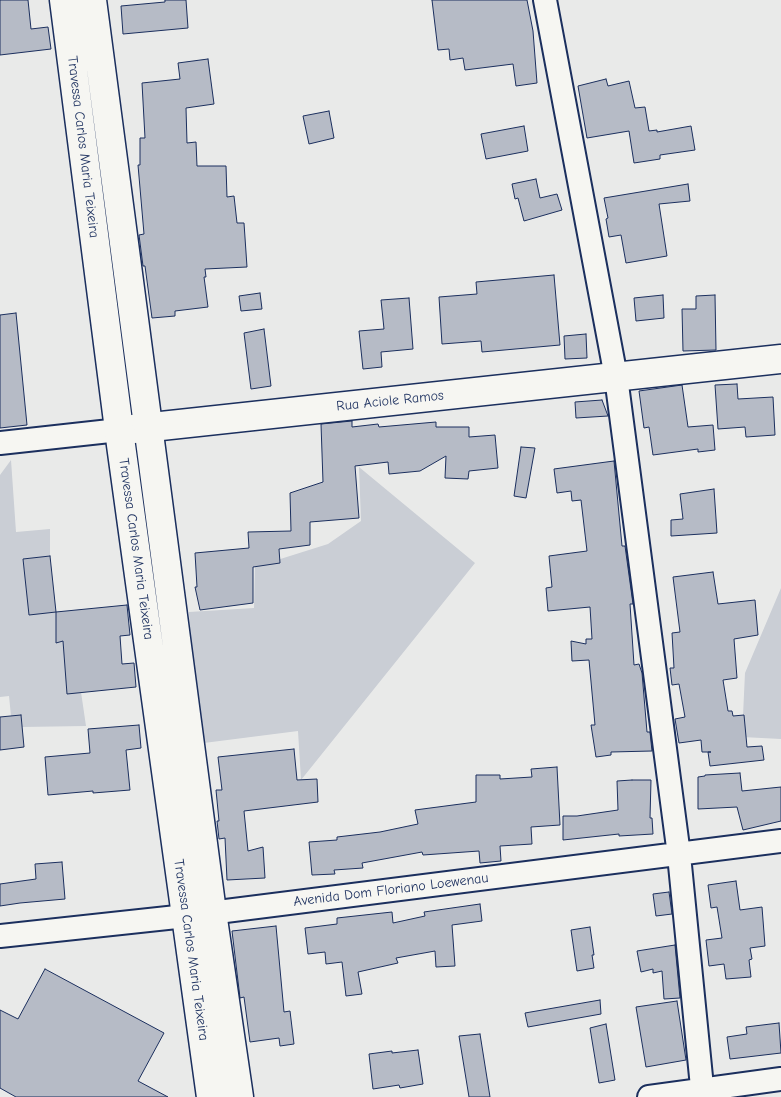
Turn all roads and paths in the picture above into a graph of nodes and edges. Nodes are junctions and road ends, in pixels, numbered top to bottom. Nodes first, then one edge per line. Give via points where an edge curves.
1 (64, 0) edge
2 (92, 0) edge
3 (545, 0) edge
4 (781, 359) edge
5 (616, 377) junction
6 (149, 426) junction
7 (120, 430) junction
8 (0, 443) edge
9 (781, 841) edge
10 (679, 855) junction
11 (212, 912) junction
12 (186, 916) junction
13 (0, 936) edge
14 (781, 1079) edge
15 (703, 1093) edge
16 (211, 1097) edge
17 (238, 1097) edge
18 (649, 1097) edge

1 - 7 main road, Travessa Carlos Maria Teixeira
2 - 6 main road, Travessa Carlos Maria Teixeira
3 - 5 street
4 - 5 main road, Rua Aciole Ramos
5 - 6 main road, Rua Aciole Ramos
5 - 10 street
6 - 7 main road, Rua Aciole Ramos
6 - 11 main road, Travessa Carlos Maria Teixeira
7 - 8 street, Rua Aciole Ramos
7 - 12 main road, Travessa Carlos Maria Teixeira
9 - 10 street, Avenida Dom Floriano Loewenau
10 - 11 street, Avenida Dom Floriano Loewenau
10 - 15 street
11 - 12 street, Avenida Dom Floriano Loewenau
11 - 17 main road, Travessa Carlos Maria Teixeira
12 - 13 street, Avenida Dom Floriano Loewenau
12 - 16 main road, Travessa Carlos Maria Teixeira
14 - 15 street
15 - 18 street

